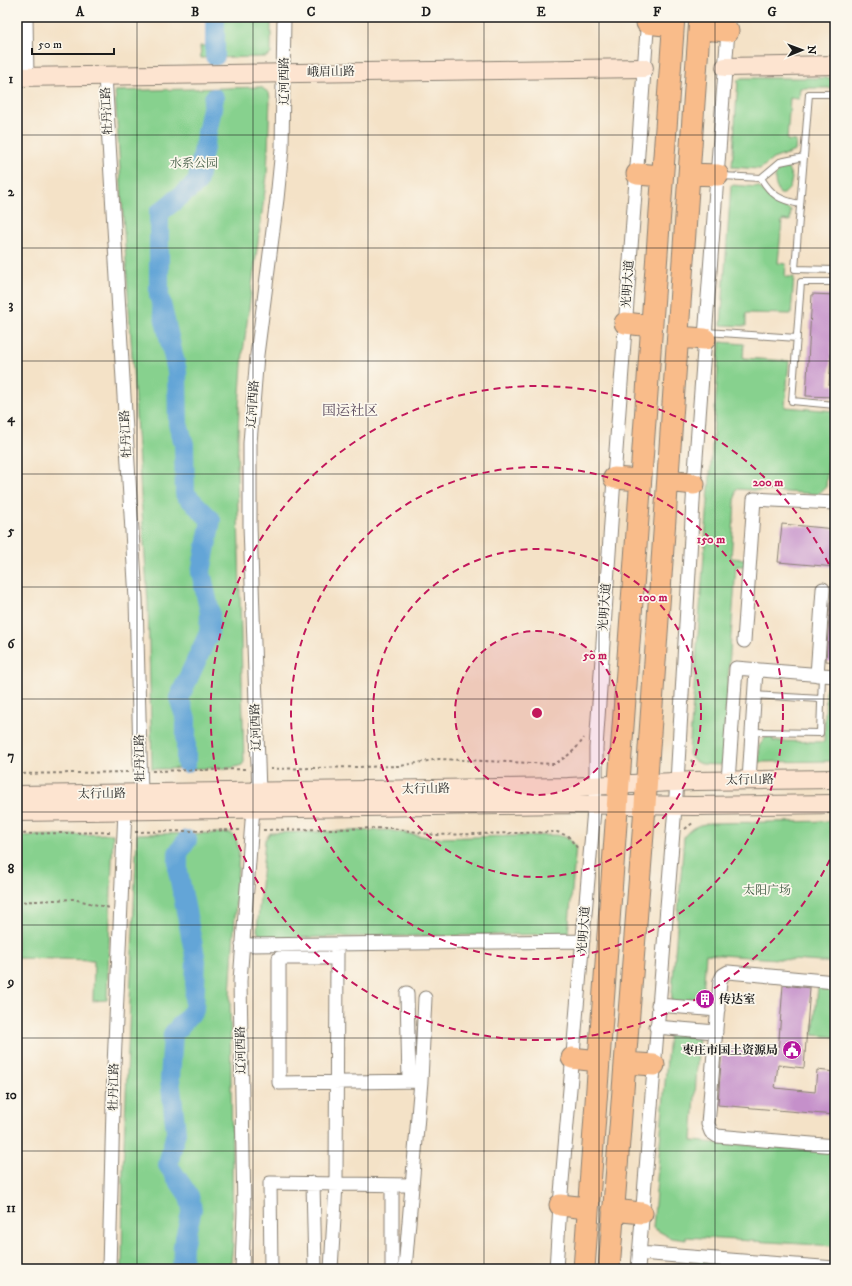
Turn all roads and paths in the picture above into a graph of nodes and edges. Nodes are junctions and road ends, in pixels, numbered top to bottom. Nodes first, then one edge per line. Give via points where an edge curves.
1 (26, 17) edge
2 (284, 17) edge
3 (648, 20) edge
4 (674, 21) edge
5 (700, 23) edge
6 (728, 24) edge
7 (835, 65) edge
8 (725, 67) junction
9 (644, 68) junction
10 (284, 73) junction
11 (105, 76) junction
12 (22, 77) edge
13 (835, 94) edge
14 (804, 157) junction
15 (637, 174) junction
16 (689, 174) junction
17 (662, 176) junction
18 (718, 176) junction
19 (761, 178) junction
20 (800, 204) junction
21 (835, 270) edge
22 (835, 282) edge
23 (625, 323) junction
24 (652, 326) junction
25 (706, 336) junction
26 (678, 337) junction
27 (797, 338) junction
28 (835, 405) edge
29 (614, 478) junction
30 (640, 480) junction
31 (668, 481) junction
32 (694, 484) junction
33 (835, 503) edge
34 (823, 589) dead end
35 (744, 641) dead end
36 (756, 670) junction
37 (819, 675) junction
38 (835, 676) edge
39 (754, 695) junction
40 (821, 700) junction
41 (752, 732) junction
42 (578, 747) dead end
43 (257, 769) junction
44 (141, 771) junction
45 (17, 774) edge
46 (835, 779) edge
47 (749, 780) junction
48 (728, 781) junction
49 (676, 782) junction
50 (646, 783) junction
51 (596, 786) junction
52 (141, 794) junction
53 (17, 795) edge
54 (618, 795) junction
55 (256, 800) junction
56 (593, 804) junction
57 (835, 804) edge
58 (645, 805) junction
59 (674, 806) junction
60 (125, 810) junction
61 (17, 812) edge
62 (694, 822) dead end
63 (252, 830) junction
64 (124, 832) junction
65 (682, 832) dead end
66 (17, 834) edge
67 (568, 836) dead end
68 (17, 902) edge
69 (110, 908) dead end
70 (583, 941) junction
71 (242, 945) junction
72 (337, 951) junction
73 (835, 982) edge
74 (407, 993) dead end
75 (425, 998) dead end
76 (658, 1004) junction
77 (718, 1010) junction
78 (656, 1027) junction
79 (716, 1032) junction
80 (572, 1058) junction
81 (598, 1061) junction
82 (625, 1063) junction
83 (654, 1065) junction
84 (415, 1081) junction
85 (336, 1082) junction
86 (835, 1146) edge
87 (314, 1184) junction
88 (336, 1184) junction
89 (392, 1185) junction
90 (412, 1185) junction
91 (560, 1205) junction
92 (587, 1208) junction
93 (614, 1210) junction
94 (642, 1213) junction
95 (640, 1253) junction
96 (835, 1268) edge
97 (109, 1269) edge
98 (242, 1269) edge
99 (271, 1269) edge
100 (315, 1269) edge
101 (330, 1269) edge
102 (392, 1269) edge
103 (406, 1269) edge
104 (556, 1269) edge
105 (584, 1269) edge
106 (609, 1269) edge
107 (638, 1269) edge

1 - 12 street
2 - 10 street, 辽河西路
3 - 4 main road
3 - 9 street, 光明大道
4 - 17 main road, 光明大道
5 - 6 main road
5 - 16 main road
6 - 8 street
7 - 8 main road
8 - 18 street
9 - 10 main road, 峨眉山路
9 - 15 street, 光明大道
10 - 11 main road, 峨眉山路
10 - 43 street, 辽河西路 via 282,156 258,348 250,443
11 - 12 main road, 峨眉山路
11 - 44 street, 牡丹江路 via 136,599
13 - 14 lane via 809,94
14 - 19 lane via 780,162
14 - 20 lane
15 - 17 main road
15 - 23 street, 光明大道
16 - 18 main road
16 - 26 main road
17 - 24 main road, 光明大道
18 - 19 lane
18 - 25 street
19 - 20 lane via 776,197
20 - 21 lane via 794,269
22 - 27 lane via 802,282
23 - 24 main road
23 - 29 street, 光明大道
24 - 30 main road, 光明大道
25 - 26 main road
25 - 27 lane
25 - 32 street
26 - 31 main road
27 - 28 lane via 792,401
29 - 30 main road
29 - 51 street, 光明大道 via 596,748
30 - 54 main road, 光明大道
31 - 32 main road
31 - 50 main road
32 - 49 street
33 - 35 street via 754,499
34 - 37 street
36 - 37 street
36 - 39 street
36 - 48 street via 736,668
37 - 38 street
37 - 40 lane
39 - 40 lane
39 - 41 street
40 - 41 lane via 820,733
41 - 47 street
42 - 43 path via 568,757 554,764 439,759 400,766
43 - 44 path
43 - 55 street, 辽河西路
44 - 45 path
44 - 52 street, 牡丹江路
46 - 47 main road, 太行山路
47 - 48 main road, 太行山路
48 - 49 main road, 太行山路
49 - 50 main road, 太行山路
49 - 59 street
50 - 54 main road, 太行山路
50 - 58 main road
51 - 54 main road, 太行山路
51 - 55 main road, 太行山路
51 - 56 street, 光明大道
52 - 53 main road, 太行山路
52 - 55 main road, 太行山路
54 - 56 main road, 太行山路
54 - 58 main road, 太行山路
54 - 81 main road, 光明大道
55 - 56 main road, 太行山路
55 - 60 main road, 太行山路
55 - 63 street, 辽河西路
56 - 70 street, 光明大道
57 - 59 main road, 太行山路
58 - 59 main road, 太行山路
58 - 82 main road
59 - 76 street
60 - 61 main road, 太行山路
60 - 64 street, 牡丹江路
62 - 65 path
63 - 64 path
63 - 67 path via 392,828 435,835 557,832
63 - 71 street, 辽河西路
64 - 66 path
64 - 97 street, 牡丹江路
68 - 69 path via 73,899
70 - 72 street
70 - 80 street, 光明大道
71 - 72 street
71 - 98 street, 辽河西路
72 - 85 street
72 - 85 street via 279,958 279,1083
73 - 77 street via 728,972 720,981
74 - 84 street
75 - 84 street
76 - 77 street
76 - 78 street
77 - 79 street
78 - 79 street
78 - 83 street
79 - 86 street via 708,1124 711,1132 717,1136
80 - 81 main road
80 - 91 street, 光明大道
81 - 92 main road, 光明大道
82 - 83 main road
82 - 93 main road
83 - 94 street
84 - 85 street
84 - 90 street
85 - 88 street
87 - 88 street
87 - 99 street via 270,1183
87 - 100 street
88 - 89 street
88 - 101 street
89 - 90 street
89 - 102 street
90 - 103 street
91 - 92 main road
91 - 104 street, 光明大道
92 - 105 main road, 光明大道
93 - 94 main road
93 - 106 main road
94 - 95 street
95 - 96 street
95 - 107 street

